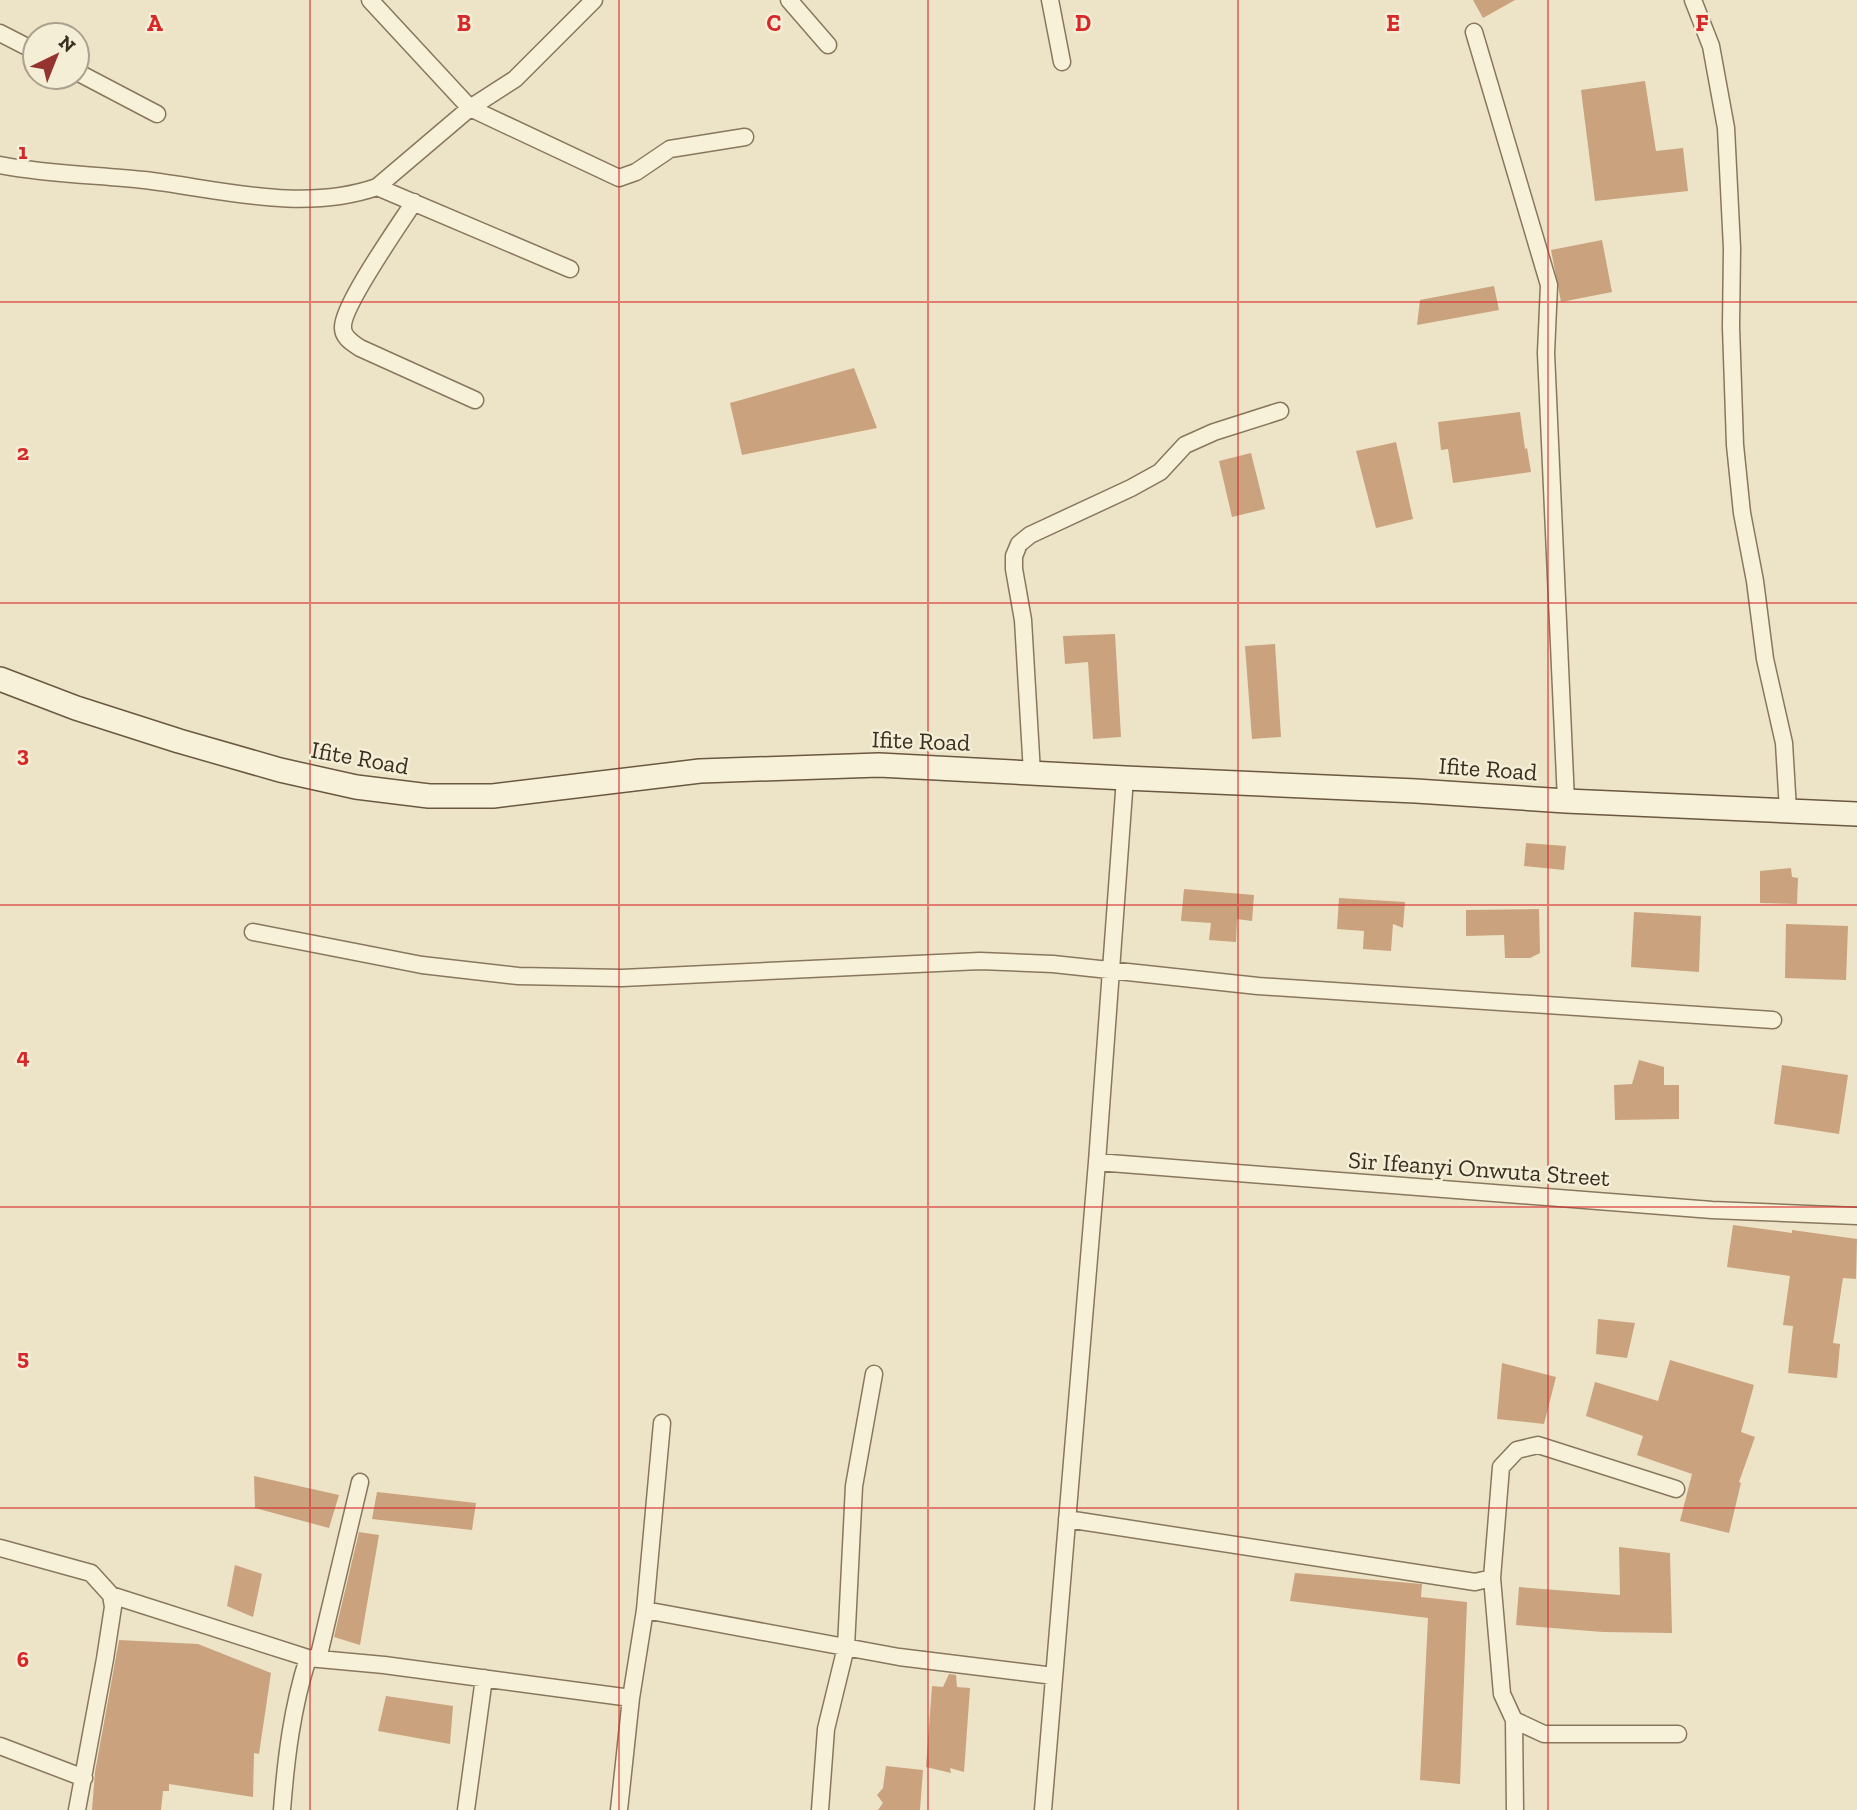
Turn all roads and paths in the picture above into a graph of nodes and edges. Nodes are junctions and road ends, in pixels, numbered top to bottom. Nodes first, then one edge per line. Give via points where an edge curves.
1 (370, 0) edge
2 (594, 0) edge
3 (789, 0) edge
4 (1050, 0) edge
5 (1693, 0) edge
6 (1474, 32) dead end
7 (0, 33) edge
8 (21, 44) edge
9 (828, 44) dead end
10 (1062, 62) dead end
11 (91, 79) edge
12 (470, 108) junction
13 (157, 114) dead end
14 (745, 137) dead end
15 (0, 165) edge
16 (377, 187) junction
17 (414, 202) junction
18 (570, 269) dead end
19 (475, 400) dead end
20 (1279, 411) dead end
21 (0, 679) edge
22 (1032, 773) junction
23 (1125, 778) junction
24 (1566, 801) junction
25 (1787, 810) junction
26 (1857, 814) edge
27 (253, 932) dead end
28 (1110, 972) junction
29 (1773, 1020) dead end
30 (1097, 1162) junction
31 (1857, 1216) edge
32 (874, 1374) dead end
33 (662, 1423) dead end
34 (360, 1482) dead end
35 (1676, 1489) dead end
36 (1067, 1519) junction
37 (0, 1548) edge
38 (1492, 1578) junction
39 (111, 1595) junction
40 (645, 1610) junction
41 (846, 1647) junction
42 (313, 1659) junction
43 (1054, 1676) junction
44 (484, 1678) junction
45 (631, 1698) junction
46 (1514, 1720) junction
47 (1678, 1734) dead end
48 (0, 1746) edge
49 (84, 1778) junction
50 (77, 1810) edge
51 (282, 1810) edge
52 (466, 1810) edge
53 (620, 1810) edge
54 (820, 1810) edge
55 (1043, 1810) edge
56 (1515, 1810) edge

1 - 12 street
2 - 12 street via 515,79
3 - 9 street
4 - 10 street
5 - 25 street via 1711,46 1726,128 1735,445 1765,659 1784,743
6 - 24 street via 1549,285 1546,353
7 - 8 street
11 - 13 street
12 - 14 street via 619,178 670,149
12 - 16 street
15 - 16 street via 287,200 331,198
16 - 17 street
17 - 18 street
17 - 19 street via 357,293 342,329 360,348
20 - 22 street via 1185,445 1160,472 1019,544 1014,569 1023,620
21 - 22 street, Ifite Road via 76,708 280,770 356,787 429,796 493,796 713,770 879,765
22 - 23 street, Ifite Road
23 - 24 street, Ifite Road
23 - 28 street
24 - 25 street, Ifite Road
25 - 26 street, Ifite Road
27 - 28 street via 422,965 519,976 622,978 980,961
28 - 29 street
28 - 30 street
30 - 31 street, Sir Ifeanyi Onwuta Street via 1712,1210
30 - 36 street
32 - 41 street via 854,1486
33 - 40 street
34 - 42 street
35 - 38 street via 1538,1446 1517,1450 1501,1467
36 - 38 street via 1475,1582
36 - 43 street
37 - 39 street via 91,1573
38 - 46 street via 1502,1695
39 - 42 street
39 - 49 street via 113,1607
40 - 41 street
40 - 45 street
41 - 43 street
41 - 54 street via 826,1729
42 - 44 street
42 - 51 street via 297,1691
43 - 55 street
44 - 45 street
44 - 52 street
45 - 53 street
46 - 47 street via 1544,1734
46 - 56 street
48 - 49 street
49 - 50 street

